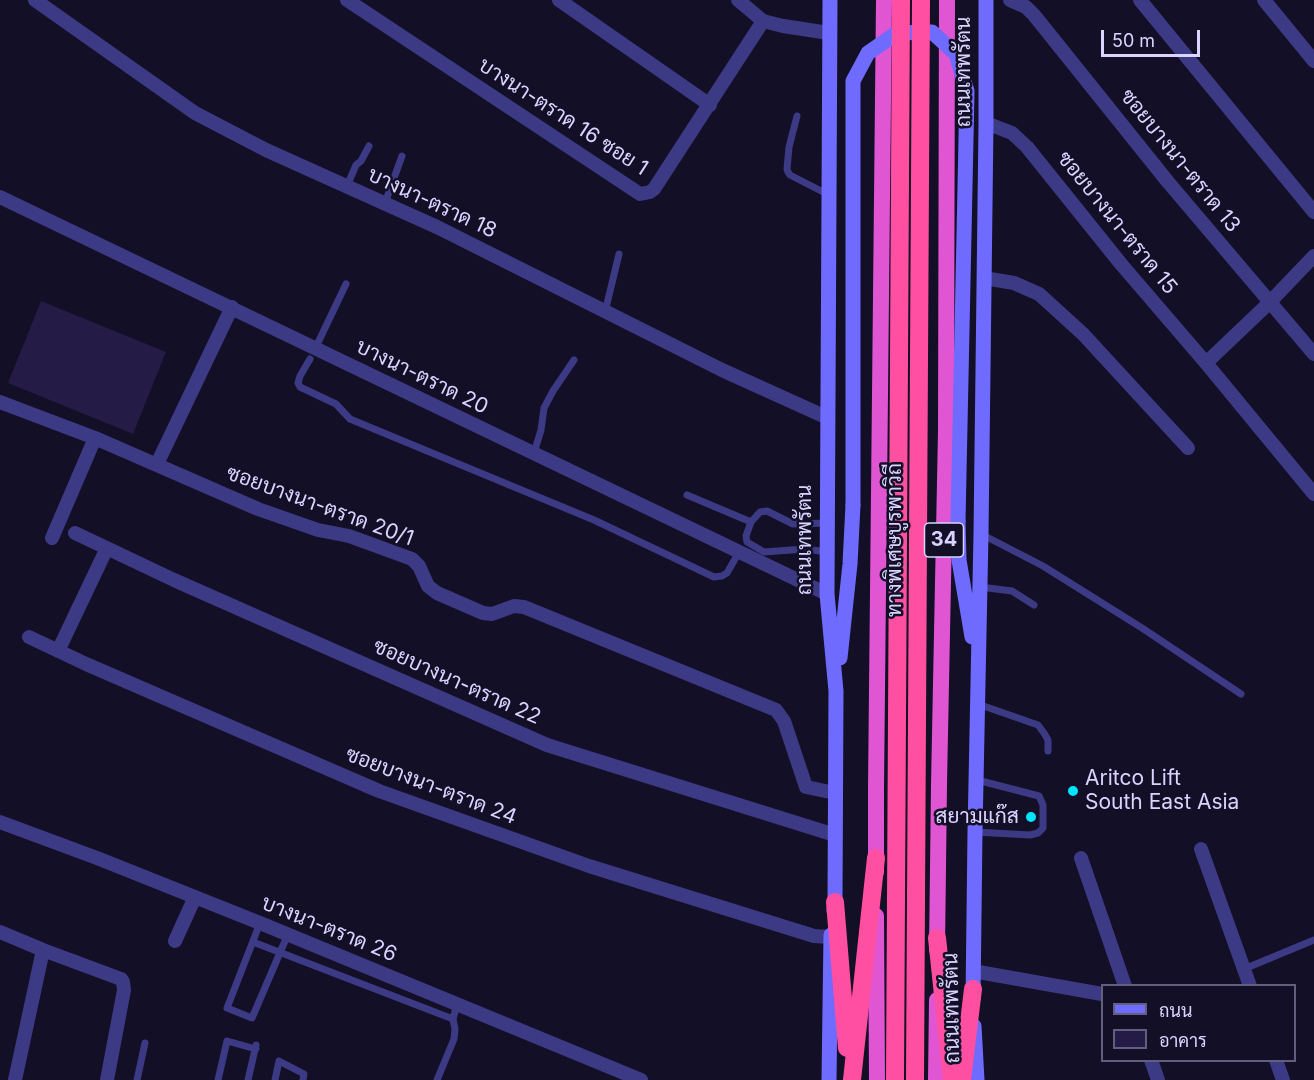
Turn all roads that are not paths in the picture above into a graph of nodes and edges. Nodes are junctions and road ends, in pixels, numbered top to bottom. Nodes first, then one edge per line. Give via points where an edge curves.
1 (35, 0) edge
2 (347, 0) edge
3 (559, 0) edge
4 (738, 0) edge
5 (830, 0) edge
6 (900, 0) edge
7 (921, 0) edge
8 (948, 0) edge
9 (987, 0) edge
10 (1010, 0) edge
11 (1140, 0) edge
12 (1264, 0) edge
13 (882, 3) edge
14 (762, 21) junction
15 (830, 33) junction
16 (1314, 61) edge
17 (710, 105) junction
18 (797, 116) dead end
19 (986, 123) junction
20 (369, 146) dead end
21 (402, 156) dead end
22 (347, 186) junction
23 (829, 195) junction
24 (0, 196) edge
25 (385, 203) junction
26 (1314, 212) edge
27 (619, 254) dead end
28 (1314, 256) edge
29 (984, 278) junction
30 (346, 284) dead end
31 (1269, 303) junction
32 (232, 308) junction
33 (605, 312) junction
34 (313, 354) junction
35 (1314, 354) edge
36 (574, 360) dead end
37 (1206, 363) junction
38 (0, 402) edge
39 (828, 418) junction
40 (96, 438) junction
41 (1188, 448) dead end
42 (534, 453) junction
43 (157, 464) junction
44 (1314, 494) edge
45 (687, 495) dead end
46 (751, 522) junction
47 (828, 523) junction
48 (75, 533) dead end
49 (981, 534) junction
50 (52, 538) dead end
51 (107, 549) junction
52 (739, 552) junction
53 (827, 552) junction
54 (980, 587) junction
55 (827, 594) junction
56 (1034, 605) dead end
57 (29, 637) dead end
58 (58, 651) junction
59 (978, 672) junction
60 (836, 691) junction
61 (1241, 694) dead end
62 (978, 704) junction
63 (1048, 751) dead end
64 (977, 780) junction
65 (835, 793) junction
66 (0, 822) edge
67 (975, 832) junction
68 (835, 835) junction
69 (1201, 849) dead end
70 (876, 858) junction
71 (1081, 858) dead end
72 (195, 897) junction
73 (835, 903) junction
74 (260, 923) junction
75 (0, 932) edge
76 (288, 934) junction
77 (830, 937) junction
78 (938, 938) junction
79 (176, 940) dead end
80 (1314, 940) edge
81 (253, 942) junction
82 (43, 950) junction
83 (281, 952) junction
84 (1244, 969) junction
85 (973, 971) junction
86 (1124, 984) edge
87 (1249, 984) edge
88 (973, 989) junction
89 (1101, 994) edge
90 (457, 1004) junction
91 (453, 1019) junction
92 (145, 1042) dead end
93 (1152, 1062) edge
94 (1277, 1062) edge
95 (15, 1080) edge
96 (108, 1080) edge
97 (137, 1080) edge
98 (218, 1080) edge
99 (248, 1080) edge
100 (275, 1080) edge
101 (303, 1080) edge
102 (437, 1080) edge
103 (641, 1080) edge
104 (829, 1080) edge
105 (850, 1080) edge
106 (877, 1080) edge
107 (896, 1080) edge
108 (915, 1080) edge
109 (936, 1080) edge
110 (952, 1080) edge
111 (962, 1080) edge
112 (977, 1080) edge
113 (1158, 1080) edge
114 (1283, 1080) edge

1 - 22 street, บางนา-ตราด 18 via 195,113
2 - 17 street, บางนา-ตราด 16 ซอย 1 via 640,194 654,189
3 - 17 street
4 - 14 street
5 - 15 main road, ถนนเทพรัตน
6 - 107 highway, ทางพิเศษบูรพาวิถี, bridge
7 - 108 highway, ทางพิเศษบูรพาวิถี, bridge
8 - 78 highway, ถนนเทพรัตน / 34
9 - 19 main road, ถนนเทพรัตน / 34
10 - 31 street, ซอยบางนา-ตราด 13 via 1034,15
11 - 26 street
12 - 16 street
13 - 70 highway
14 - 15 street
14 - 17 street, บางนา-ตราด 16 ซอย 1
15 - 23 main road, ถนนเทพรัตน
18 - 23 lane via 788,172
19 - 29 main road, ถนนเทพรัตน / 34
19 - 37 street, ซอยบางนา-ตราด 15 via 1012,133 1027,147
20 - 22 lane
21 - 25 lane
22 - 25 street, บางนา-ตราด 18
23 - 39 main road, ถนนเทพรัตน
24 - 32 street, บางนา-ตราด 20
25 - 33 street, บางนา-ตราด 18
27 - 33 lane
28 - 31 street
29 - 41 street via 1014,283 1039,294 1083,334
29 - 49 main road, ถนนเทพรัตน / 34
30 - 34 lane
31 - 35 street, ซอยบางนา-ตราด 13
31 - 37 street
32 - 34 street, บางนา-ตราด 20
32 - 43 street
33 - 39 street, บางนา-ตราด 18
34 - 42 street, บางนา-ตราด 20
34 - 52 lane via 300,376 300,387 336,404 350,419 594,520 714,577 727,573
36 - 42 lane via 544,408
37 - 44 street, ซอยบางนา-ตราด 15
38 - 40 street, ซอยบางนา-ตราด 20/1
39 - 47 main road, ถนนเทพรัตน
40 - 43 street, ซอยบางนา-ตราด 20/1
40 - 50 street
42 - 52 street, บางนา-ตราด 20
43 - 65 street, ซอยบางนา-ตราด 20/1 via 258,509 412,559 436,593 483,613 524,607 776,710 784,721 806,787
45 - 46 lane
46 - 47 lane via 760,512 767,511 793,524
46 - 53 lane via 747,542 764,552
47 - 53 main road, ถนนเทพรัตน
48 - 51 street, ซอยบางนา-ตราด 22
49 - 54 main road, ถนนเทพรัตน / 34
49 - 61 lane via 1043,566
51 - 58 street
51 - 68 street, ซอยบางนา-ตราด 22 via 547,745
52 - 55 street, บางนา-ตราด 20
53 - 55 main road, ถนนเทพรัตน
54 - 56 lane via 1012,591
54 - 59 main road, ถนนเทพรัตน / 34
55 - 60 main road, ถนนเทพรัตน
57 - 58 street, ซอยบางนา-ตราด 24
58 - 77 street, ซอยบางนา-ตราด 24 via 379,791 589,866 814,936
59 - 60 main road, bridge via 959,560 958,521 967,91 956,54 932,32 897,33 868,53 853,81 853,506
59 - 62 main road, ถนนเทพรัตน / 34
60 - 65 main road, ถนนเทพรัตน
62 - 63 lane via 1038,725 1048,740
62 - 64 main road, ถนนเทพรัตน / 34
64 - 67 main road, ถนนเทพรัตน / 34
64 - 67 lane via 1039,796 1043,828 1030,835
65 - 68 main road, ถนนเทพรัตน
66 - 72 street, บางนา-ตราด 26
67 - 85 main road, ถนนเทพรัตน / 34
68 - 73 main road, ถนนเทพรัตน
69 - 84 street
70 - 105 highway
70 - 106 highway
71 - 86 street
72 - 74 street, บางนา-ตราด 26
72 - 79 street
73 - 77 main road, ถนนเทพรัตน
73 - 105 highway
74 - 76 street, บางนา-ตราด 26
74 - 81 lane
75 - 82 street
76 - 83 lane
76 - 90 street, บางนา-ตราด 26
77 - 104 main road, ถนนเทพรัตน
78 - 109 highway, ถนนเทพรัตน / 34
78 - 110 highway
80 - 84 lane
81 - 83 lane
81 - 83 lane via 227,1008 252,1018
82 - 95 street
82 - 96 street via 123,982
83 - 91 lane
84 - 87 street
85 - 88 main road, ถนนเทพรัตน / 34
85 - 89 street
88 - 111 highway
88 - 112 main road, ถนนเทพรัตน / 34
90 - 91 lane
90 - 103 street, บางนา-ตราด 26
91 - 102 lane via 454,1039
92 - 97 lane
93 - 113 street
94 - 114 street
98 - 99 lane via 227,1041 256,1047
100 - 101 lane via 279,1060 304,1074

